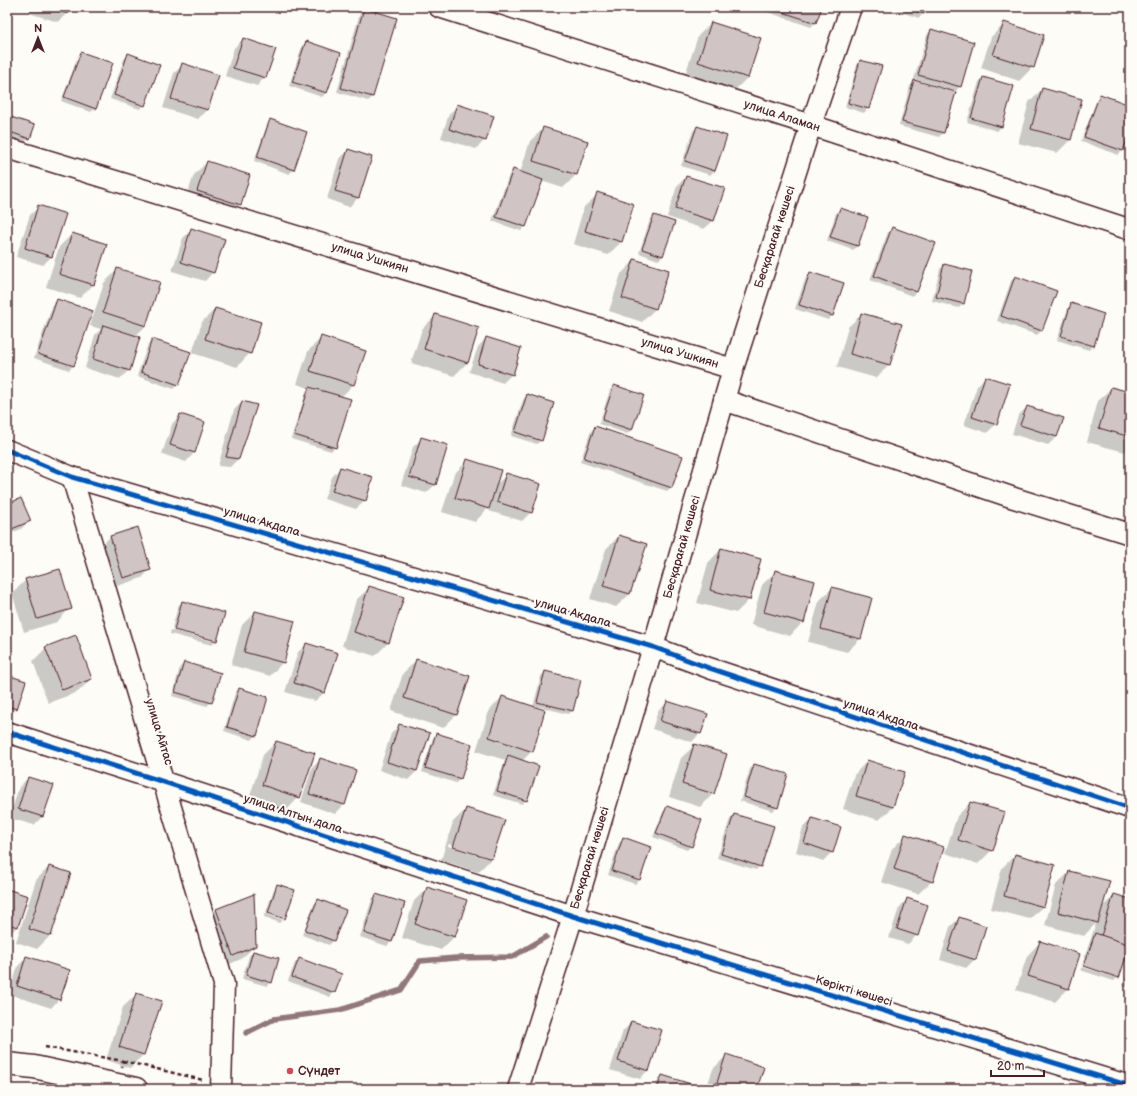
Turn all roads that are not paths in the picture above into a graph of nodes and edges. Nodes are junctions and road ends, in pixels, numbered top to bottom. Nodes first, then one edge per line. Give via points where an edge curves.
1 (439, 7) edge
2 (851, 7) edge
3 (811, 125) junction
4 (7, 148) edge
5 (1125, 228) dead end
6 (733, 369) junction
7 (724, 400) junction
8 (7, 449) edge
9 (72, 477) junction
10 (1130, 534) edge
11 (653, 647) junction
12 (7, 732) edge
13 (164, 782) junction
14 (1130, 808) edge
15 (573, 916) junction
16 (7, 1064) edge
17 (1130, 1086) edge
18 (221, 1087) edge
19 (136, 1089) edge
20 (518, 1089) edge

1 - 3 street, улица Аламан
2 - 3 street, Бесқарағай көшесі
3 - 5 street, улица Аламан
3 - 6 street, Бесқарағай көшесі
4 - 6 street, улица Ушкиян
6 - 7 street, Бесқарағай көшесі
7 - 10 street via 1014,498
7 - 11 street, Бесқарағай көшесі
8 - 9 street, улица Акдала
9 - 11 street, улица Акдала
9 - 13 street, улица Айтас
11 - 14 street, улица Акдала
11 - 15 street, Бесқарағай көшесі
12 - 13 street, улица Алтын дала
13 - 15 street, улица Алтын дала
13 - 18 street, улица Айтас via 224,984
15 - 17 street, Көрікті көшесі
15 - 20 street, Бесқарағай көшесі
16 - 19 main road via 34,1067

